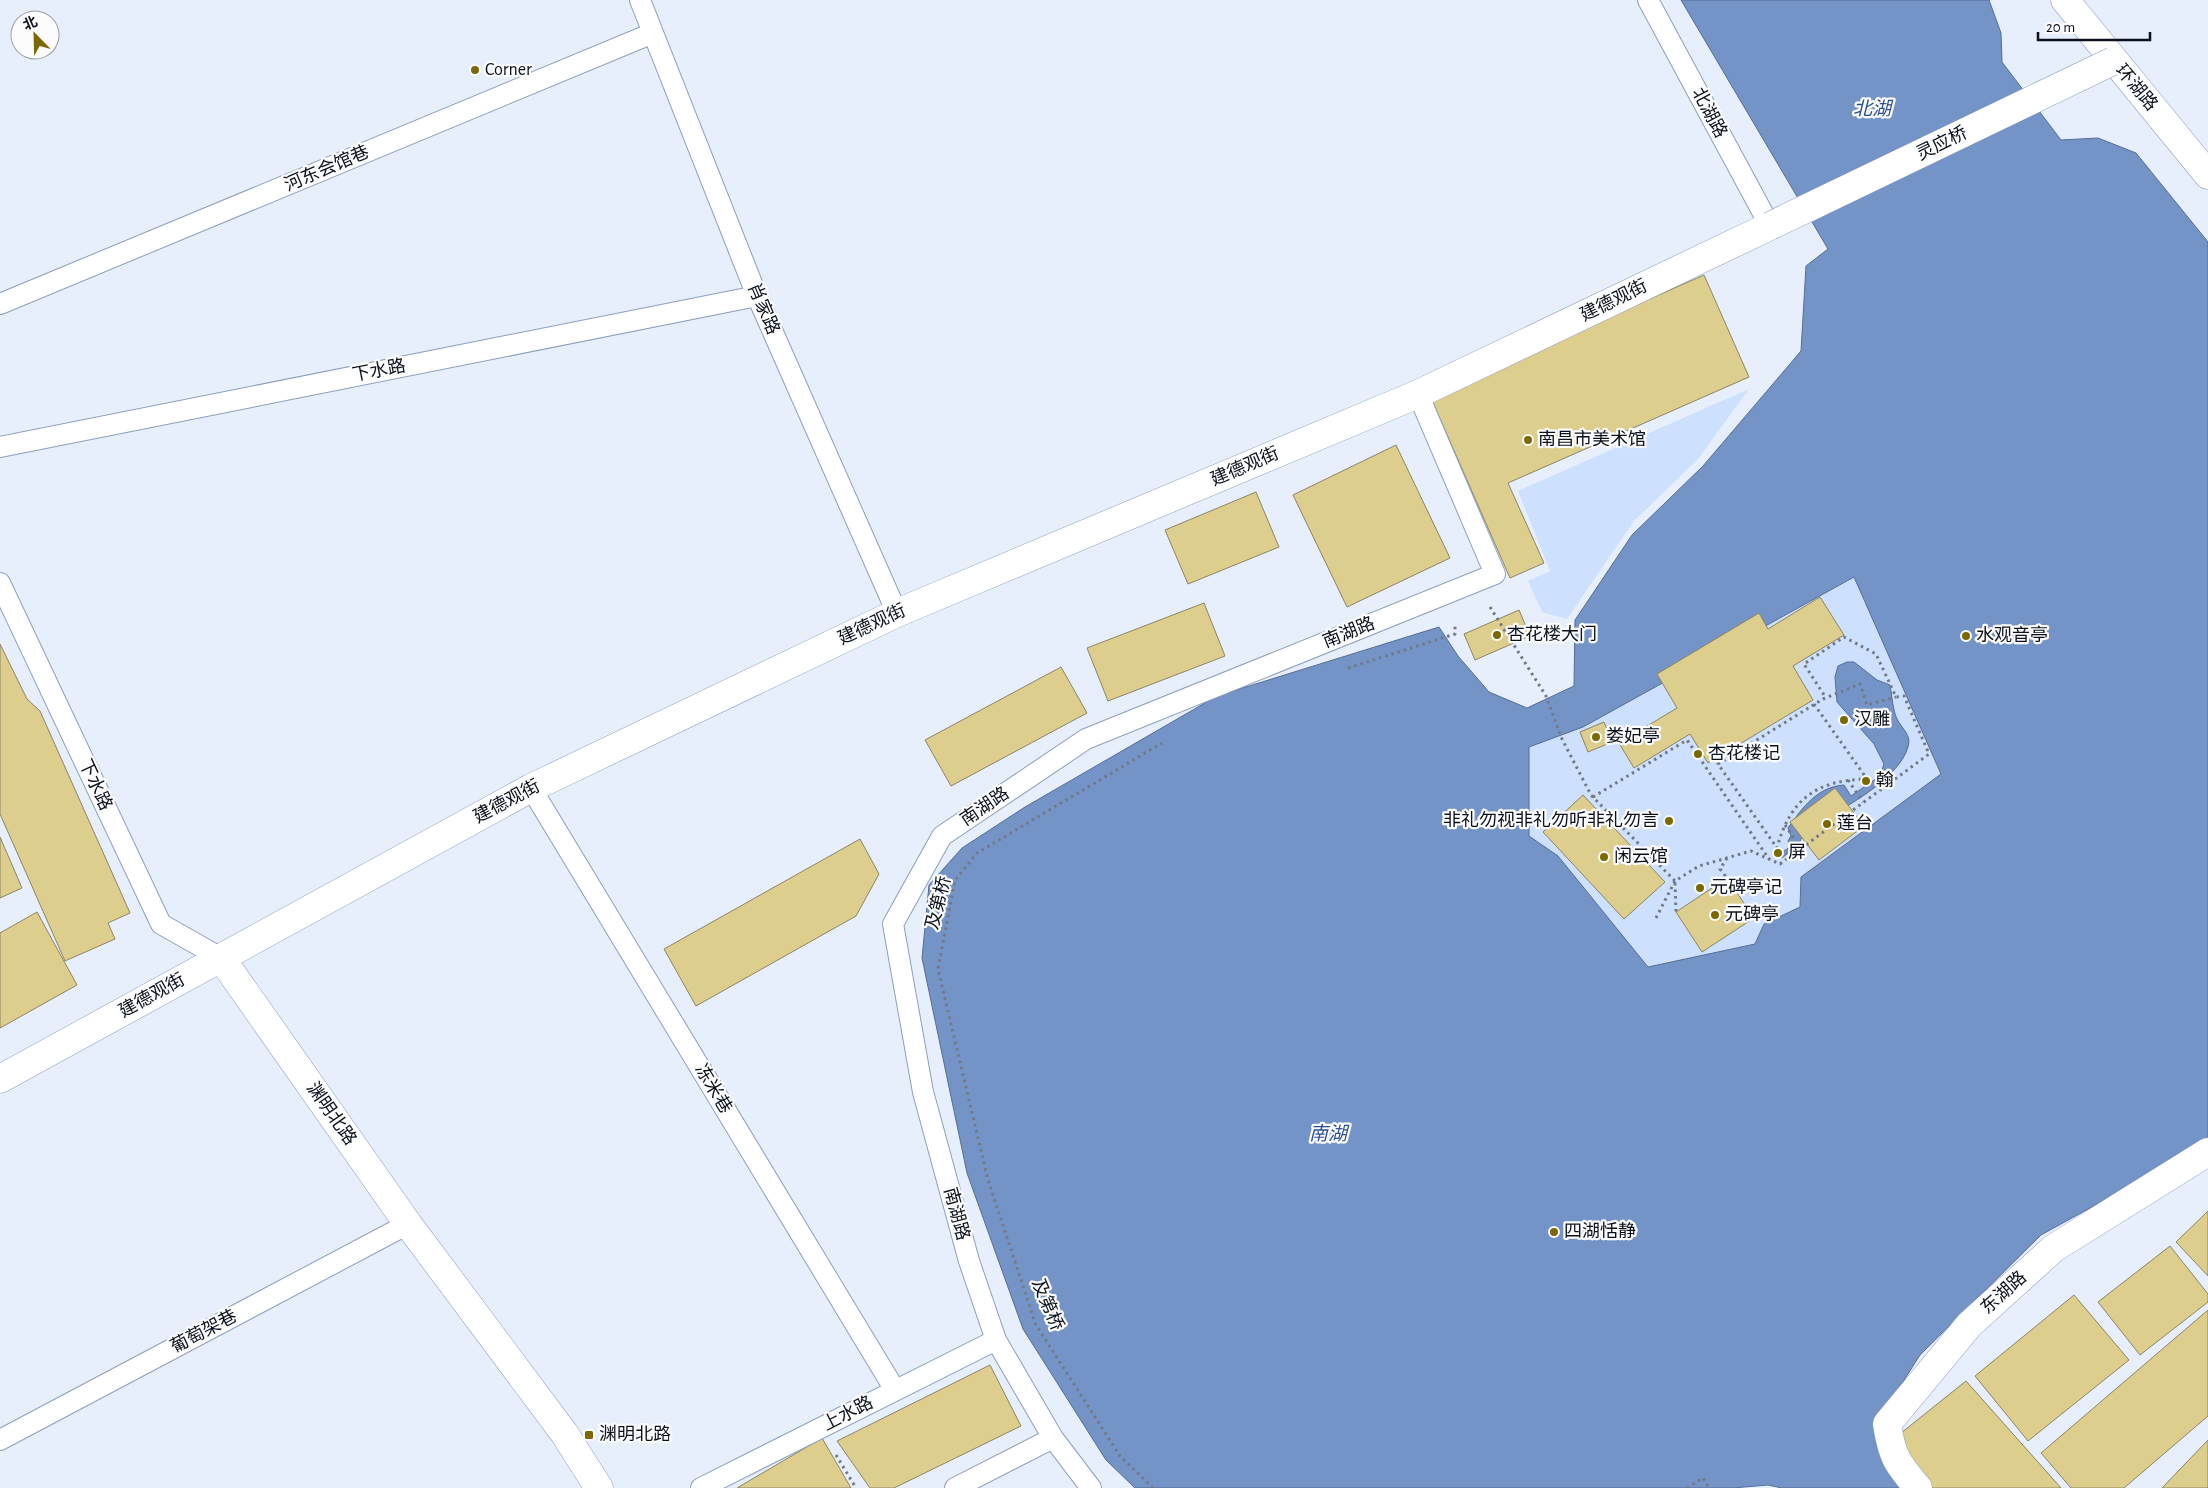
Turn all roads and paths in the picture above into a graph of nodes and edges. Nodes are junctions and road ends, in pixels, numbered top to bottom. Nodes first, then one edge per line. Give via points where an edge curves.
1 (640, 0) edge
2 (1648, 0) edge
3 (2065, 0) edge
4 (653, 33) junction
5 (2114, 61) junction
6 (2208, 175) edge
7 (1770, 226) junction
8 (757, 296) junction
9 (0, 304) edge
10 (1418, 394) junction
11 (0, 447) edge
12 (0, 583) edge
13 (1457, 589) junction
14 (897, 613) junction
15 (1339, 671) dead end
16 (1824, 698) junction
17 (1896, 698) junction
18 (1814, 704) junction
19 (1165, 742) dead end
20 (1847, 780) junction
21 (531, 788) junction
22 (1593, 797) junction
23 (1864, 802) junction
24 (1785, 825) junction
25 (1801, 849) junction
26 (1728, 857) junction
27 (1769, 860) junction
28 (1727, 878) dead end
29 (1675, 881) junction
30 (1676, 912) dead end
31 (1656, 918) dead end
32 (221, 958) junction
33 (0, 1079) edge
34 (2208, 1152) edge
35 (408, 1224) junction
36 (996, 1340) junction
37 (895, 1390) junction
38 (820, 1428) junction
39 (1053, 1438) junction
40 (0, 1440) edge
41 (599, 1488) edge
42 (700, 1488) edge
43 (856, 1488) edge
44 (955, 1488) edge
45 (1090, 1488) edge
46 (1153, 1488) edge
47 (1687, 1488) edge
48 (1709, 1488) edge
49 (1918, 1488) edge

1 - 4 lane, 肖家路
2 - 7 lane, 北湖路
3 - 5 street, 环湖路
4 - 8 lane, 肖家路
4 - 9 lane, 河东会馆巷
5 - 6 street, 环湖路
5 - 7 street, 灵应桥, bridge
7 - 10 street, 建德观街
8 - 11 lane, 下水路
8 - 14 lane, 肖家路
10 - 13 lane, 南湖路 via 1495,574
10 - 14 street, 建德观街
12 - 32 lane, 下水路 via 161,924
13 - 15 path via 1455,634
13 - 22 path via 1489,606 1546,696 1562,739
13 - 36 lane, 南湖路 via 1086,739 942,836 893,924 923,1092 969,1261
14 - 21 street, 建德观街
16 - 17 path via 1860,684 1867,704
16 - 17 path via 1804,664 1844,637 1876,654
16 - 18 path
17 - 23 path via 1904,696 1929,754
18 - 20 path via 1867,779
18 - 24 path via 1718,764 1777,848
19 - 46 path, 及第桥 via 977,852 955,880 938,969 988,1180 1036,1325 1120,1456
20 - 23 path
20 - 24 path via 1820,786 1805,798
21 - 32 street, 建德观街
21 - 37 lane, 冻米巷
22 - 27 path via 1688,740
22 - 29 path
23 - 25 path
24 - 25 path
25 - 27 path via 1780,864
26 - 27 path via 1751,851
26 - 28 path via 1720,869
26 - 29 path via 1699,866
29 - 30 path
29 - 31 path
32 - 33 street, 建德观街
32 - 35 street, 渊明北路
34 - 49 street, 东湖路 via 2054,1248 1969,1325 1887,1424 1896,1462
35 - 40 lane, 葡萄架巷
35 - 41 street, 渊明北路 via 564,1434
36 - 37 lane, 上水路
36 - 39 lane, 南湖路
37 - 38 lane, 上水路
38 - 42 lane, 上水路
38 - 43 path
39 - 44 lane
39 - 45 lane, 南湖路
47 - 48 path via 1703,1478

